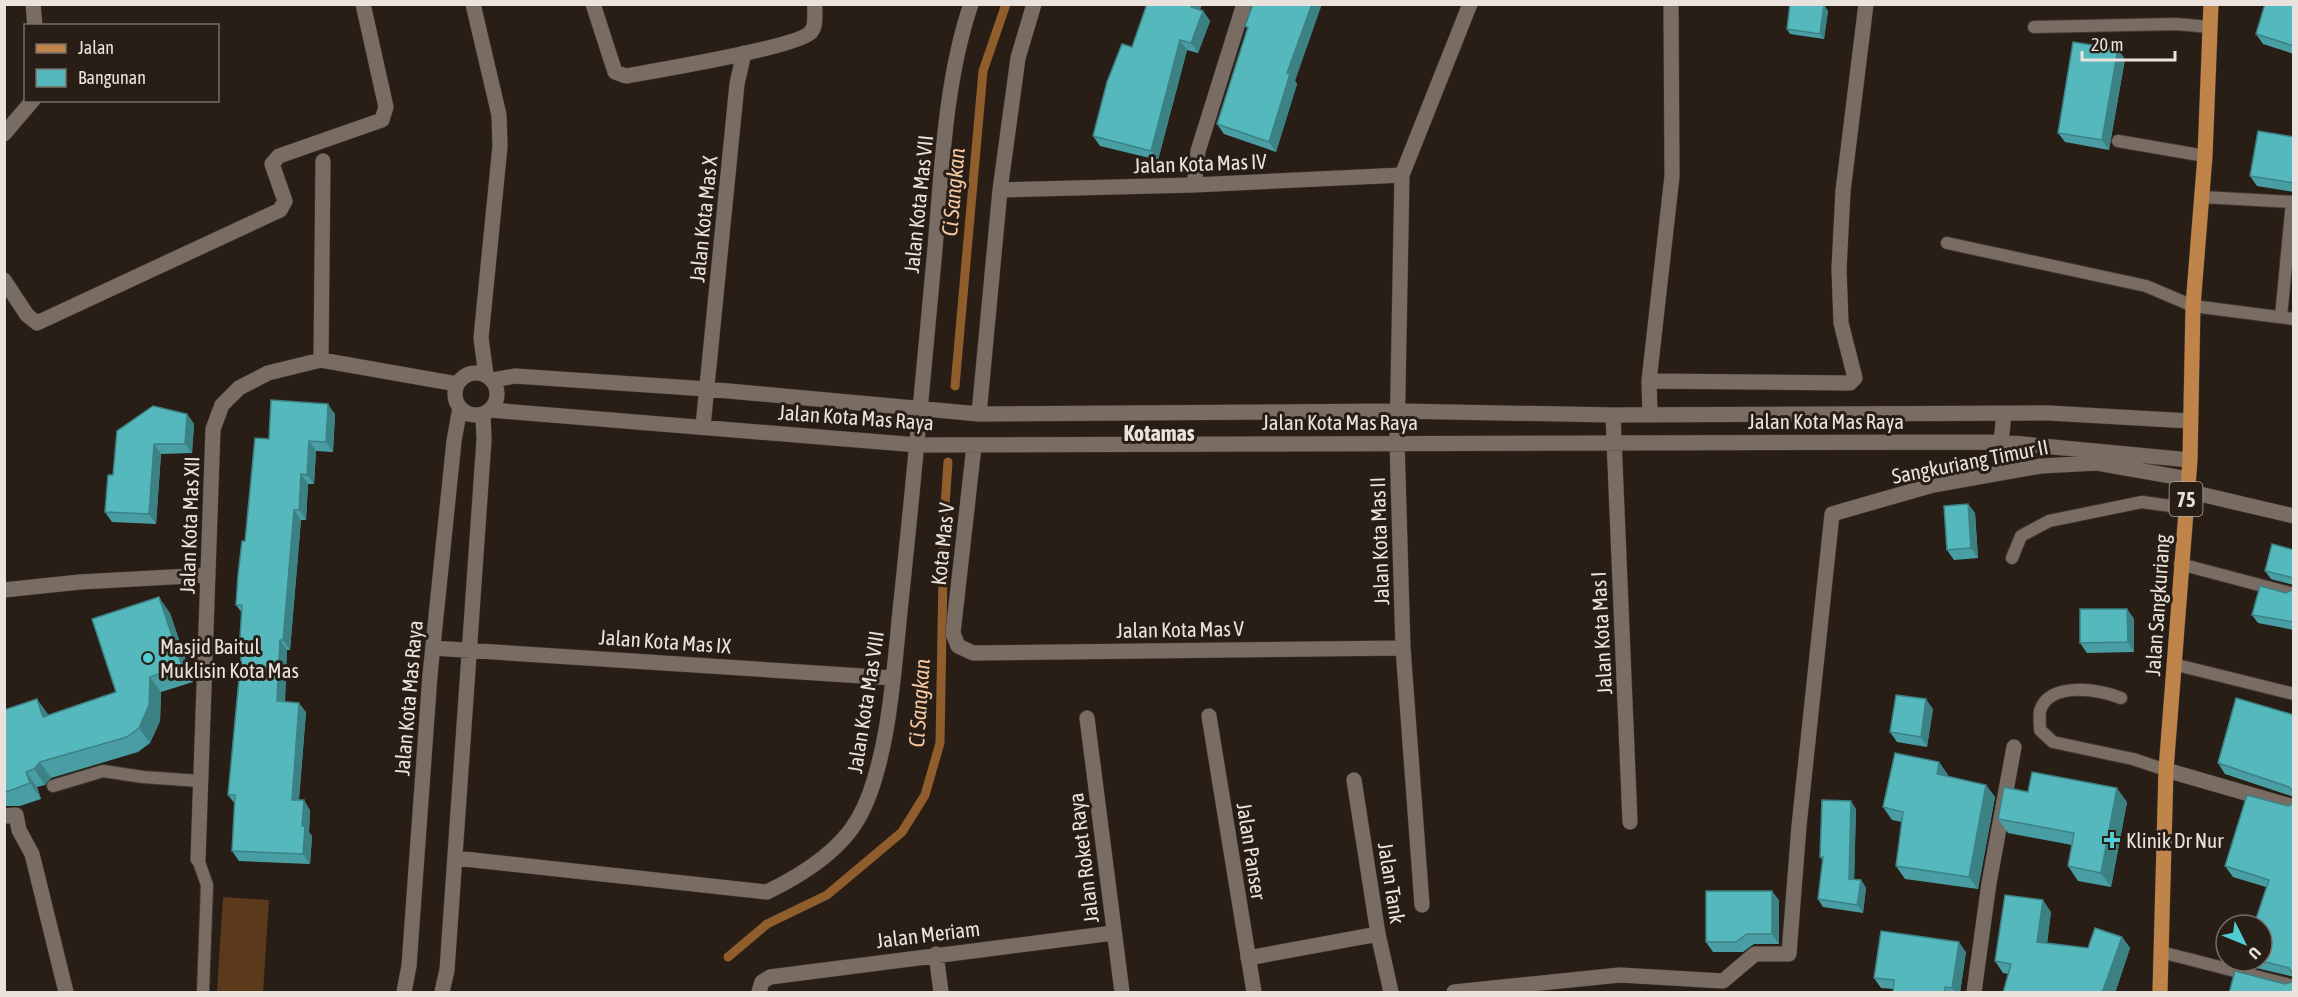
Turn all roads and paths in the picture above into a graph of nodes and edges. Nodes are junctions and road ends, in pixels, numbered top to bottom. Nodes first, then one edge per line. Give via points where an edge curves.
1 (33, 4) edge
2 (363, 4) edge
3 (473, 4) edge
4 (593, 4) edge
5 (814, 4) edge
6 (971, 4) edge
7 (1034, 4) edge
8 (1244, 4) edge
9 (1470, 4) edge
10 (1671, 4) edge
11 (1866, 4) edge
12 (2211, 4) edge
13 (35, 24) edge
14 (2034, 27) dead end
15 (2210, 27) junction
16 (744, 54) junction
17 (31, 102) edge
18 (4, 134) edge
19 (2118, 141) dead end
20 (2205, 156) junction
21 (323, 161) dead end
22 (1402, 175) junction
23 (1194, 185) junction
24 (1000, 190) junction
25 (2202, 197) junction
26 (2293, 202) edge
27 (1947, 243) dead end
28 (4, 280) edge
29 (2193, 306) junction
30 (2287, 318) edge
31 (481, 339) junction
32 (321, 360) junction
33 (469, 373) junction
34 (489, 377) junction
35 (1649, 381) junction
36 (456, 388) junction
37 (707, 389) junction
38 (460, 408) junction
39 (922, 410) junction
40 (1398, 411) junction
41 (487, 412) junction
42 (979, 414) junction
43 (1650, 414) junction
44 (2004, 414) junction
45 (1613, 415) junction
46 (2190, 421) junction
47 (703, 426) junction
48 (1397, 442) junction
49 (2001, 442) junction
50 (1613, 443) junction
51 (918, 445) junction
52 (974, 446) junction
53 (2190, 460) junction
54 (2187, 485) junction
55 (2185, 508) junction
56 (2294, 516) edge
57 (2012, 558) dead end
58 (2180, 564) junction
59 (208, 575) junction
60 (4, 590) edge
61 (2294, 594) edge
62 (958, 646) joint
63 (433, 648) junction
64 (1403, 648) junction
65 (470, 649) junction
66 (2173, 664) junction
67 (893, 678) junction
68 (2294, 694) edge
69 (2121, 698) dead end
70 (1209, 716) dead end
71 (1088, 718) dead end
72 (2014, 747) dead end
73 (2166, 770) junction
74 (1354, 780) dead end
75 (200, 781) junction
76 (52, 786) dead end
77 (2294, 807) edge
78 (4, 816) edge
79 (1630, 822) dead end
80 (455, 858) junction
81 (200, 866) junction
82 (1422, 905) dead end
83 (1113, 933) junction
84 (1378, 934) junction
85 (2161, 952) junction
86 (936, 954) junction
87 (1248, 958) junction
88 (2294, 986) edge
89 (1723, 987) edge
90 (66, 993) edge
91 (197, 993) edge
92 (203, 993) edge
93 (404, 993) edge
94 (442, 993) edge
95 (759, 993) edge
96 (941, 993) edge
97 (1122, 993) edge
98 (1254, 993) edge
99 (1391, 993) edge
100 (1454, 993) edge
101 (1974, 993) edge
102 (2160, 993) edge

1 - 13 street
2 - 28 street via 386,107 382,120 279,156 272,164 285,201 280,210 37,323 27,315
3 - 31 street via 499,115 500,146
4 - 16 street via 615,72 620,76
5 - 16 street via 814,24 805,36
6 - 39 street, Jalan Kota Mas VII via 961,33 948,113
7 - 24 street via 1018,58
8 - 23 street via 1197,151
9 - 22 street
10 - 35 street via 1672,176
11 - 35 street via 1843,191 1839,269 1841,323 1856,378 1850,383
12 - 15 main road, Jalan Sangkuriang / 75
14 - 15 lane
15 - 20 main road, Jalan Sangkuriang / 75
16 - 37 street, Jalan Kota Mas X
17 - 18 street
19 - 20 lane
20 - 25 main road, Jalan Sangkuriang / 75
21 - 32 street
22 - 23 street, Jalan Kota Mas IV
22 - 40 street, Jalan Kota Mas II
23 - 24 street, Jalan Kota Mas IV
24 - 42 street
25 - 26 lane
25 - 29 main road, Jalan Sangkuriang / 75
26 - 30 lane
27 - 29 lane via 2146,286
29 - 30 lane
29 - 46 main road, Jalan Sangkuriang / 75
31 - 33 street
31 - 34 street
32 - 36 street, Jalan Kota Mas XII via 419,375
32 - 59 street, Jalan Kota Mas XII via 268,373 239,388 222,405 213,429
33 - 34 street
33 - 36 street
34 - 37 street, Jalan Kota Mas Raya
34 - 41 street via 498,396
35 - 43 street
36 - 38 street
37 - 39 street, Jalan Kota Mas Raya
37 - 47 street, Jalan Kota Mas X
38 - 41 street via 475,416
38 - 63 street, Jalan Kota Mas Raya
39 - 42 street, Jalan Kota Mas Raya
39 - 51 street, Jalan Kota Mas VIII
40 - 42 street, Jalan Kota Mas Raya
40 - 45 street, Jalan Kota Mas Raya
40 - 48 street, Jalan Kota Mas II
41 - 47 street, Jalan Kota Mas Raya
41 - 65 street
43 - 44 street, Jalan Kota Mas Raya
43 - 45 street, Jalan Kota Mas Raya
44 - 46 street, Jalan Kota Mas Raya
44 - 49 street
45 - 50 street, Jalan Kota Mas I
46 - 53 main road, Jalan Sangkuriang / 75
47 - 51 street, Jalan Kota Mas Raya
48 - 50 street, Jalan Kota Mas Raya
48 - 52 street, Jalan Kota Mas Raya
48 - 64 street, Jalan Kota Mas II
49 - 50 street, Jalan Kota Mas Raya
49 - 53 street, Jalan Kota Mas Raya
50 - 79 street, Jalan Kota Mas I
51 - 52 street, Jalan Kota Mas Raya
51 - 67 street, Jalan Kota Mas VIII
52 - 62 street, Kota Mas V via 953,633
53 - 54 main road, Jalan Sangkuriang / 75
54 - 55 main road, Jalan Sangkuriang / 75
54 - 56 street, Sangkuriang Timur II
54 - 89 street, Sangkuriang Timur II via 2097,463 2041,465 1934,485 1832,514 1789,954 1755,954
55 - 57 lane via 2142,502 2049,521 2021,536
55 - 58 main road, Jalan Sangkuriang / 75
58 - 61 lane
58 - 66 main road, Jalan Sangkuriang / 75
59 - 60 street
59 - 75 street, Jalan Kota Mas XII
62 - 64 street, Jalan Kota Mas V via 973,653
63 - 65 street, Jalan Kota Mas IX
63 - 93 street, Jalan Kota Mas Raya
64 - 82 street, Jalan Kota Mas II
65 - 67 street, Jalan Kota Mas IX
65 - 80 street
66 - 68 lane
66 - 73 main road, Jalan Sangkuriang / 75
67 - 80 street, Jalan Kota Mas VIII via 875,779 858,820 832,849 797,878 767,892
69 - 73 lane via 2110,693 2074,690 2051,696 2040,711 2040,730 2053,742
70 - 87 street, Jalan Panser
71 - 83 street, Jalan Roket Raya
72 - 101 street
73 - 77 street
73 - 85 main road, Jalan Sangkuriang / 75
74 - 84 street, Jalan Tank
75 - 76 lane via 103,771
75 - 81 street, Jalan Kota Mas XII
78 - 90 street via 16,815 32,854
80 - 94 street
81 - 91 lane
81 - 92 lane via 207,885
83 - 86 street, Jalan Meriam
83 - 97 street, Jalan Roket Raya
84 - 87 street
84 - 99 street, Jalan Tank
85 - 88 lane
85 - 102 main road, Jalan Sangkuriang / 75
86 - 95 street, Jalan Meriam via 770,977 762,982
86 - 96 street
87 - 98 street, Jalan Panser
89 - 100 street via 1620,975

